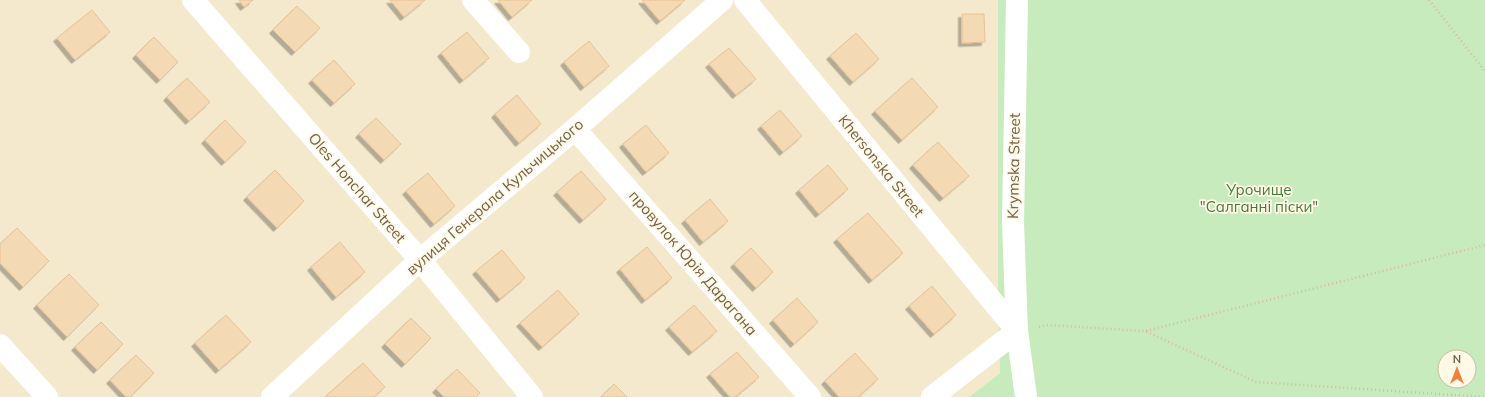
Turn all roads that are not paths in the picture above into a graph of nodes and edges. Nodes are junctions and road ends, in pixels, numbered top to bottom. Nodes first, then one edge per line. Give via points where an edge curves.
1 (193, 0) edge
2 (473, 0) edge
3 (722, 0) edge
4 (745, 0) edge
5 (1017, 0) edge
6 (519, 52) dead end
7 (575, 129) junction
8 (420, 260) junction
9 (1017, 331) junction
10 (0, 346) edge
11 (286, 392) edge
12 (47, 397) edge
13 (532, 397) edge
14 (810, 397) edge
15 (932, 397) edge
16 (1026, 397) edge

1 - 8 street, Oles Honchar Street
2 - 6 street
3 - 7 street, вулиця Генерала Кульчицького
4 - 9 street, Khersonska Street
5 - 9 street, Krymska Street via 1013,222
7 - 8 street, вулиця Генерала Кульчицького
7 - 14 street, провулок Юрія Дарагана
8 - 11 street, вулиця Генерала Кульчицького
8 - 13 street, Oles Honchar Street
9 - 15 street
9 - 16 street, Krymska Street
10 - 12 street

